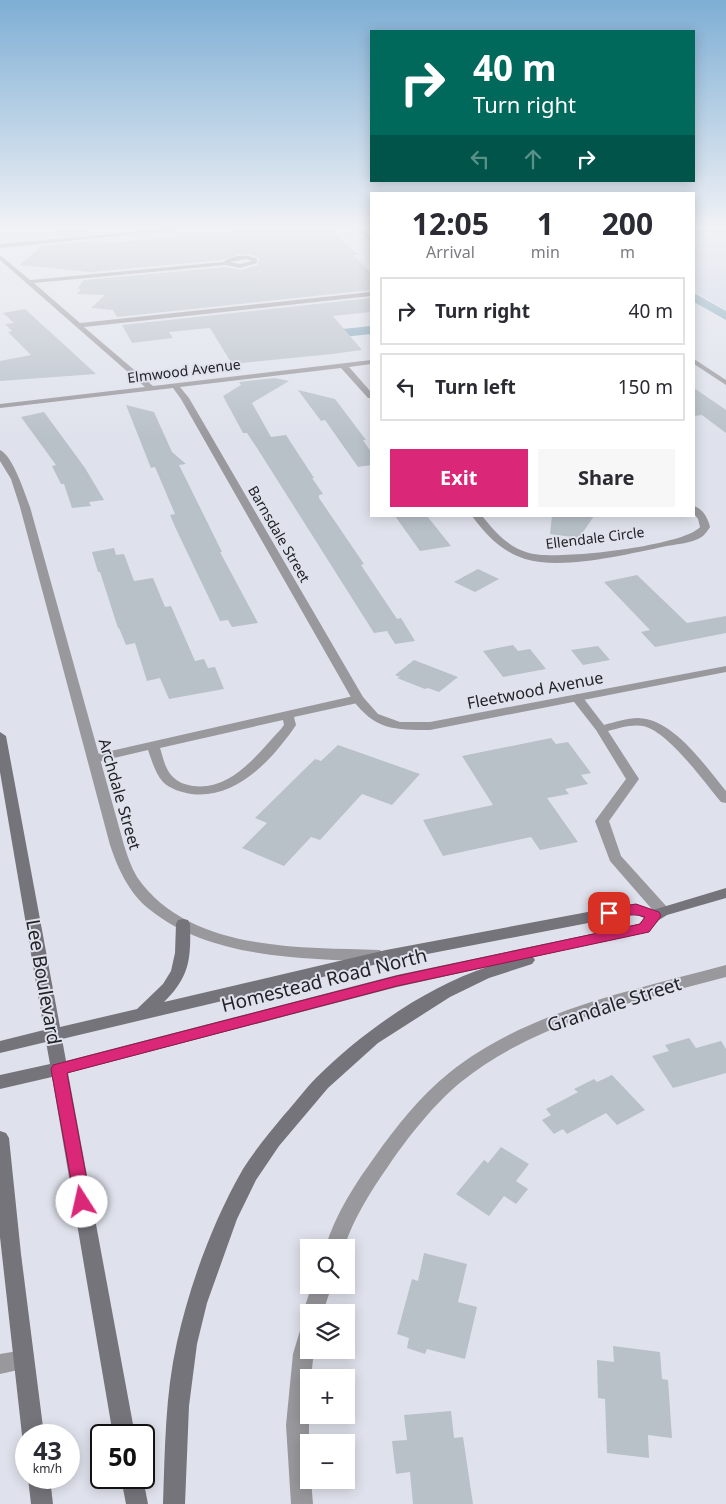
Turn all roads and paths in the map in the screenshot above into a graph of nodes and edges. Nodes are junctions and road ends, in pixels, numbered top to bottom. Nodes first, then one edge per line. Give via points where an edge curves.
1 (49, 299) edge
2 (322, 299) edge
3 (80, 325) junction
4 (370, 362) edge
5 (695, 362) edge
6 (343, 365) junction
7 (726, 383) edge
8 (174, 385) junction
9 (151, 388) junction
10 (370, 395) edge
11 (0, 406) edge
12 (0, 453) edge
13 (695, 510) edge
14 (478, 517) edge
15 (726, 669) edge
16 (577, 698) junction
17 (358, 699) junction
18 (288, 715) junction
19 (601, 729) junction
20 (0, 736) edge
21 (153, 746) junction
22 (93, 759) junction
23 (726, 799) edge
24 (726, 893) edge
25 (658, 913) junction
26 (183, 924) junction
27 (557, 946) junction
28 (386, 956) junction
29 (726, 970) edge
30 (142, 1014) junction
31 (53, 1034) junction
32 (0, 1047) edge
33 (59, 1069) junction
34 (0, 1082) edge
35 (0, 1138) edge
36 (337, 1239) edge
37 (304, 1359) edge
38 (24, 1360) junction
39 (0, 1364) edge
40 (33, 1424) edge
41 (122, 1424) edge
42 (40, 1489) edge
43 (134, 1489) edge
44 (42, 1504) edge
45 (137, 1504) edge
46 (174, 1504) edge
47 (302, 1504) edge

1 - 3 street
2 - 3 street
3 - 9 street
4 - 6 street, Elmwood Avenue
5 - 7 street
6 - 8 street, Elmwood Avenue
6 - 10 street
8 - 9 street, Elmwood Avenue
8 - 17 street, Barnsdale Street via 185,398
9 - 11 street, Elmwood Avenue
12 - 22 street, Archdale Street via 15,479 25,507
13 - 14 street, Ellendale Circle via 703,518 705,527 699,534 665,543 558,560 532,559 512,551
15 - 16 street, Fleetwood Avenue
16 - 17 street, Fleetwood Avenue via 430,726 399,726 374,717
16 - 19 street
17 - 18 street
18 - 21 street
18 - 21 street via 290,725 286,732 235,782 216,791 194,791 176,786 165,776
19 - 23 street via 636,722 649,723 664,731
19 - 25 street via 633,779 602,822 615,858
20 - 31 main road, Lee Boulevard
21 - 22 street
22 - 26 street, Archdale Street via 123,864 148,900
24 - 25 main road, Homestead Road North
25 - 27 main road, Homestead Road North via 644,928
25 - 28 main road, Homestead Road North via 636,909 609,913
26 - 28 street, Archdale Street via 194,930 261,947
26 - 30 main road via 184,953 179,972
27 - 33 main road, Homestead Road North via 397,981
27 - 46 main road via 444,993 372,1039 322,1083 250,1174 228,1217 197,1303 187,1344 178,1406
28 - 30 main road, Homestead Road North
29 - 36 street, Grandale Street via 577,1012 532,1031 454,1078 403,1130 359,1194
30 - 31 main road, Homestead Road North
31 - 32 main road, Homestead Road North
31 - 33 main road, Lee Boulevard
33 - 34 main road, Homestead Road North
33 - 41 main road, Lee Boulevard
35 - 38 main road
37 - 47 street via 297,1425
38 - 39 street
38 - 40 main road
42 - 44 main road
43 - 45 main road

